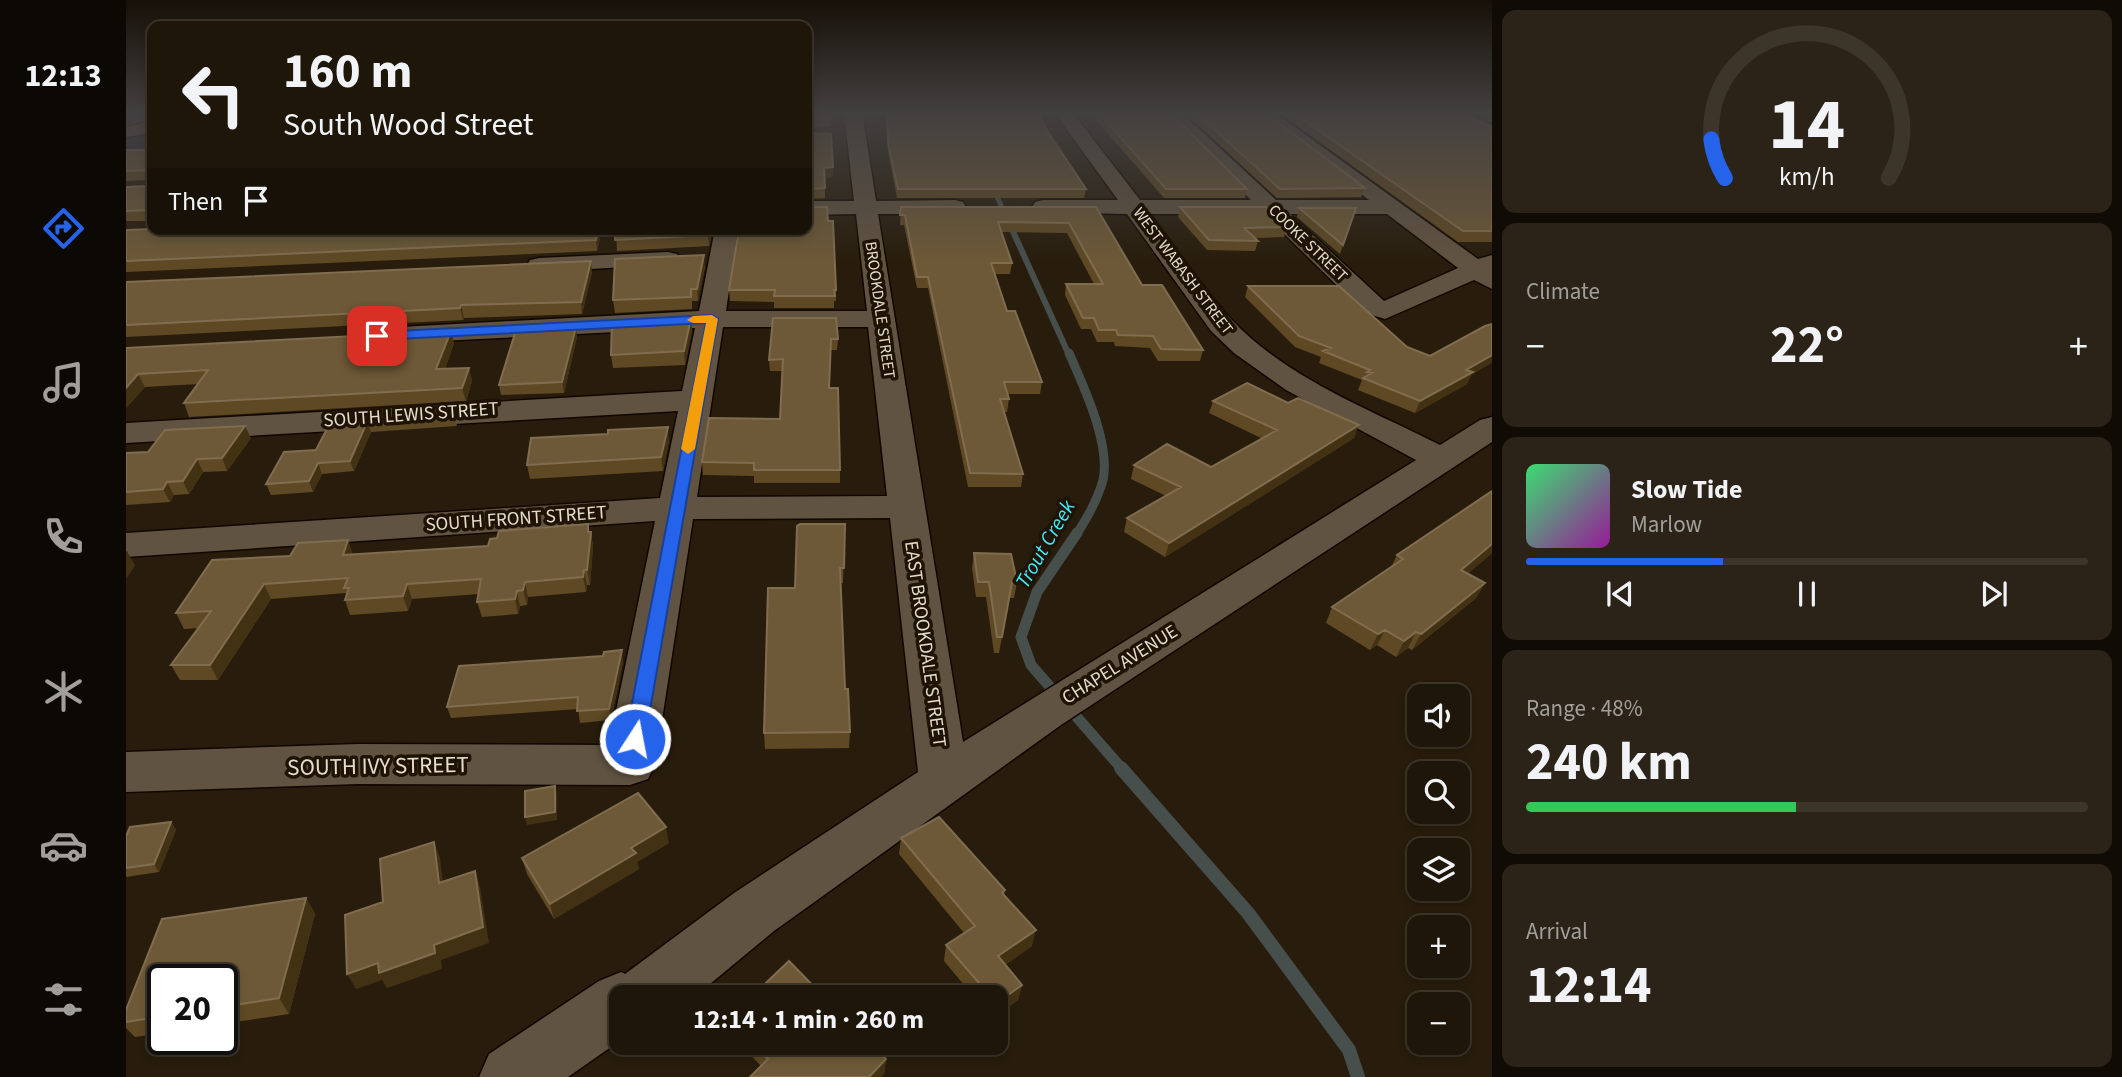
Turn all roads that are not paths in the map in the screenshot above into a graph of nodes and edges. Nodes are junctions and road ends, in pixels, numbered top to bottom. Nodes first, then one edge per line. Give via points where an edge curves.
1 (857, 162) edge
2 (1101, 162) edge
3 (1224, 162) edge
4 (1331, 162) edge
5 (971, 207) edge
6 (1016, 207) edge
7 (1134, 207) junction
8 (1272, 207) junction
9 (1391, 207) junction
10 (812, 208) edge
11 (865, 208) junction
12 (725, 243) edge
13 (514, 266) edge
14 (1487, 271) edge
15 (712, 319) junction
16 (881, 319) junction
17 (377, 336) edge
18 (697, 400) junction
19 (1492, 427) edge
20 (126, 433) edge
21 (1441, 459) junction
22 (907, 507) junction
23 (677, 508) junction
24 (126, 545) edge
25 (126, 772) edge
26 (944, 780) junction
27 (754, 912) junction
28 (648, 985) edge
29 (661, 985) edge
30 (609, 1011) edge
31 (609, 1025) edge
32 (512, 1077) edge
33 (547, 1077) edge

1 - 11 street, BROOKDALE STREET
2 - 7 street, WEST WABASH STREET
3 - 8 street, COOKE STREET
4 - 9 street
5 - 11 street
6 - 7 street
7 - 8 street
7 - 21 street, WEST WABASH STREET via 1239,343 1295,382
8 - 9 street
8 - 14 street, COOKE STREET via 1374,307 1385,311
9 - 14 street
10 - 11 street
11 - 16 street, BROOKDALE STREET
12 - 13 street
12 - 15 street
15 - 16 street
15 - 17 street
15 - 18 street
16 - 22 street, BROOKDALE STREET
18 - 20 street, SOUTH LEWIS STREET
18 - 23 street
19 - 21 street, CHAPEL AVENUE
21 - 26 street, CHAPEL AVENUE
22 - 23 street, SOUTH FRONT STREET
22 - 26 street, EAST BROOKDALE STREET
23 - 24 street, SOUTH FRONT STREET
23 - 25 street, SOUTH IVY STREET via 630,765 358,764
26 - 27 street, CHAPEL AVENUE
27 - 28 street, CHAPEL AVENUE
27 - 29 street, CHAPEL AVENUE
30 - 32 street
31 - 33 street

